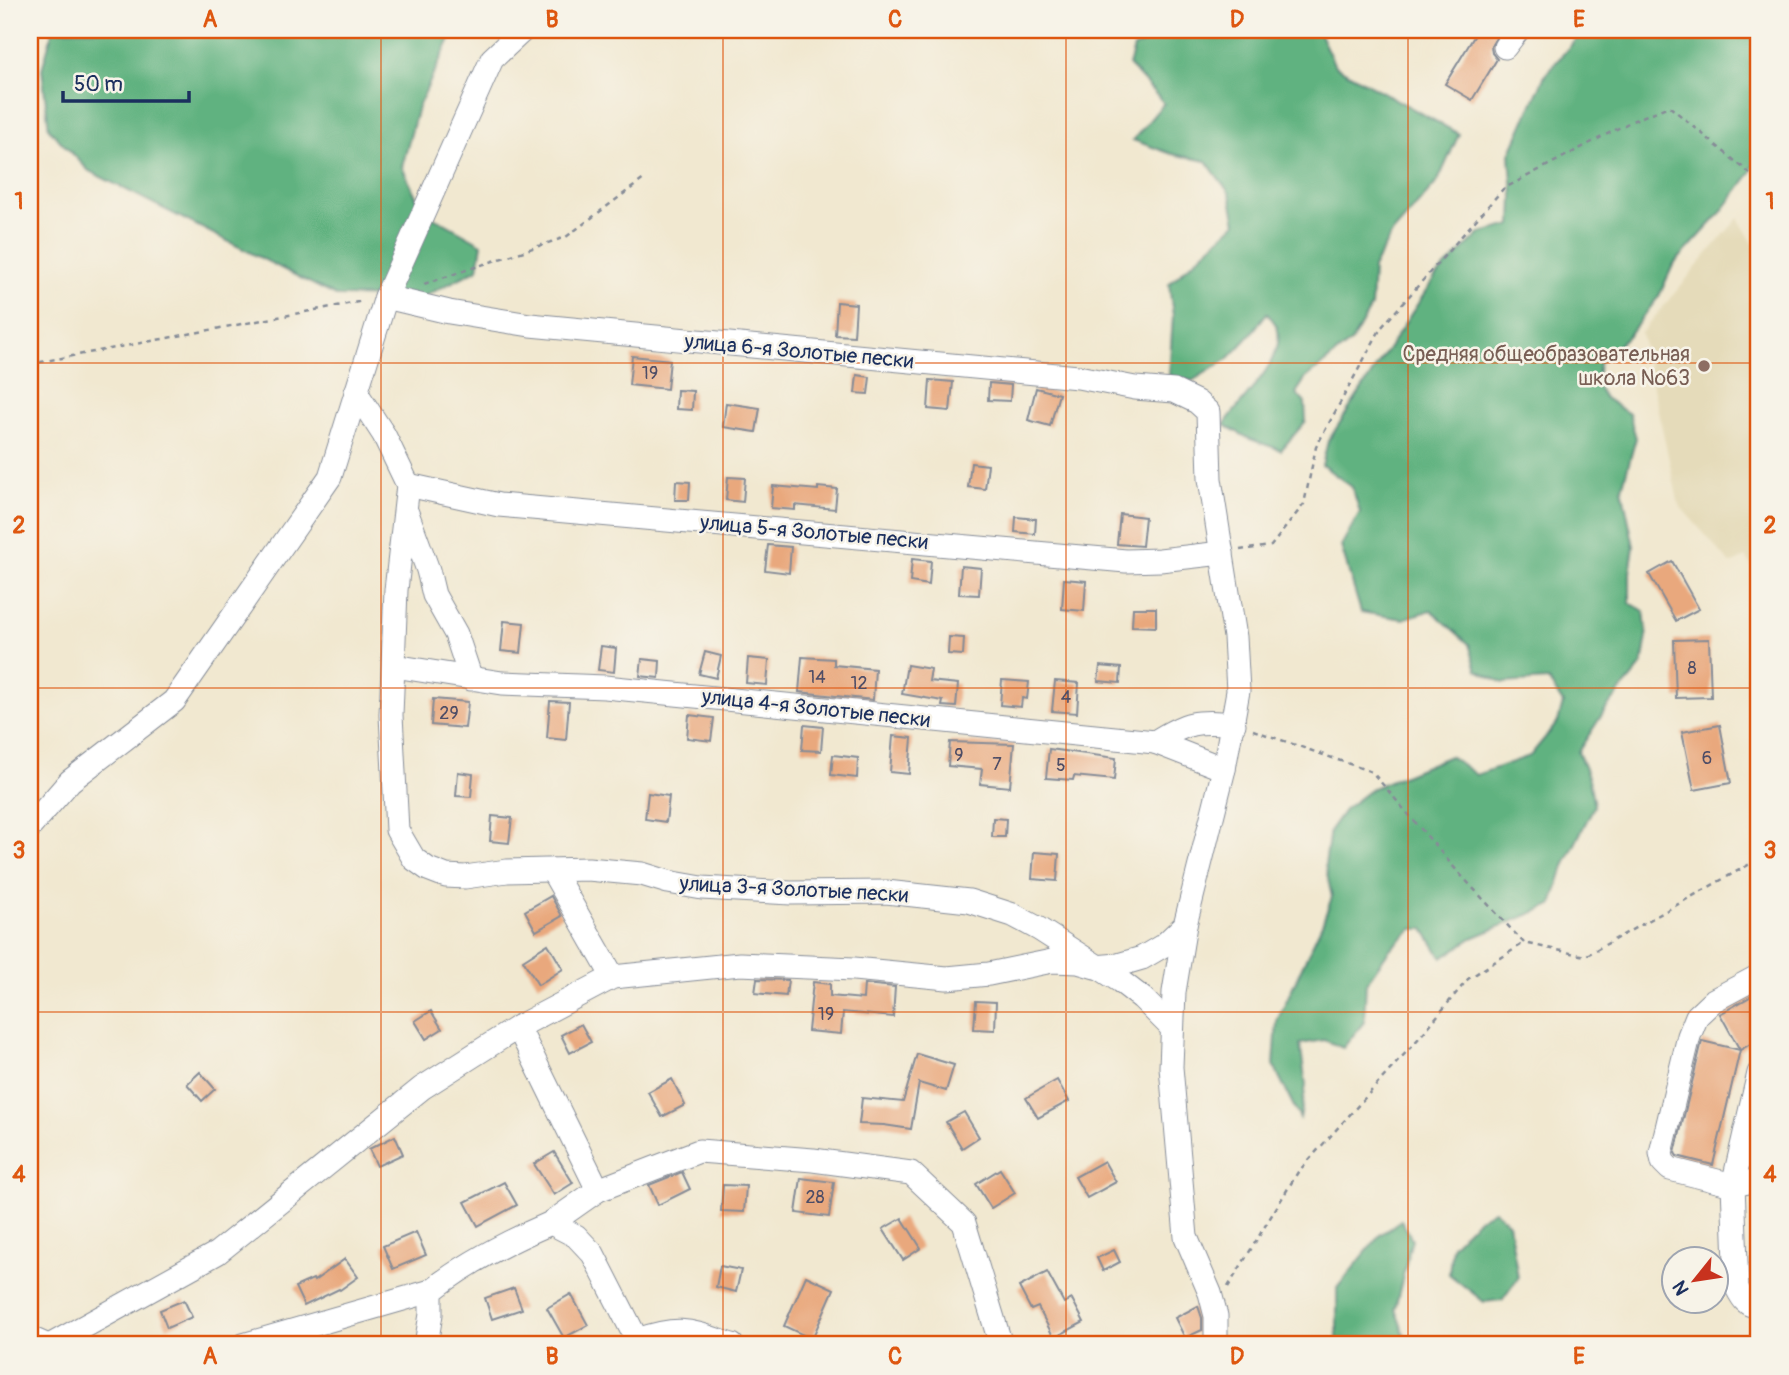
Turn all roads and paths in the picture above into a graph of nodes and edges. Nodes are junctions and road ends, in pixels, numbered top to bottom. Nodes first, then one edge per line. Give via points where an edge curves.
1 (523, 30) edge
2 (645, 178) dead end
3 (1759, 181) edge
4 (425, 284) dead end
5 (386, 297) junction
6 (30, 364) edge
7 (356, 392) junction
8 (407, 496) junction
9 (1222, 553) junction
10 (394, 666) junction
11 (471, 678) junction
12 (1234, 724) junction
13 (1155, 742) junction
14 (1224, 769) junction
15 (30, 827) edge
16 (1759, 859) edge
17 (552, 870) junction
18 (1185, 925) junction
19 (1524, 943) junction
20 (1095, 967) junction
21 (1759, 976) edge
22 (613, 977) junction
23 (518, 1027) junction
24 (1171, 1027) junction
25 (1759, 1073) edge
26 (1759, 1180) edge
27 (1733, 1185) junction
28 (598, 1190) junction
29 (551, 1223) junction
30 (431, 1291) junction
31 (1759, 1306) edge
32 (1214, 1309) junction
33 (30, 1338) edge
34 (1210, 1341) edge
35 (636, 1343) edge
36 (48, 1345) edge
37 (243, 1345) edge
38 (426, 1345) edge
39 (733, 1345) edge
40 (1001, 1345) edge

1 - 5 street via 492,60
2 - 4 path via 566,237
3 - 9 path via 1669,106 1503,189 1381,328 1316,447 1304,504 1271,545
5 - 6 path
5 - 7 street
5 - 9 street, улица 6-я Золотые пески via 563,330 1078,377 1174,391 1208,412 1210,479
7 - 8 street via 384,435
7 - 15 street via 330,477 174,701 70,781
8 - 9 street, улица 5-я Золотые пески via 1126,561
8 - 10 street, улица 3-я Золотые пески via 397,580
8 - 11 street via 434,595 456,634
9 - 12 street via 1238,664
10 - 11 street, улица 4-я Золотые пески
10 - 17 street, улица 3-я Золотые пески via 391,715 397,830 414,859 446,876
11 - 13 street, улица 4-я Золотые пески via 502,684 605,687
12 - 13 street via 1196,723 1179,727
12 - 14 street
12 - 19 path via 1372,772
13 - 14 street, улица 4-я Золотые пески
14 - 18 street
16 - 19 path via 1585,956
17 - 20 street, улица 3-я Золотые пески via 642,874 702,888 886,892 969,901 1013,915
17 - 22 street
18 - 20 street via 1142,958
18 - 24 street
19 - 32 path via 1468,979 1298,1172
20 - 22 street via 1052,961 947,978 740,964
20 - 24 street, улица 3-я Золотые пески via 1142,998
21 - 27 street via 1714,1000 1697,1016 1661,1153 1670,1169
22 - 23 street
23 - 28 street
23 - 36 street via 422,1087 217,1253
24 - 32 street via 1186,1237
25 - 27 street
26 - 27 street
27 - 31 street via 1737,1288 1744,1301
28 - 29 street
28 - 40 street via 699,1151 911,1173 964,1223
29 - 30 street via 510,1241
29 - 35 street via 576,1236 593,1254
30 - 37 street
30 - 38 street
32 - 34 street
33 - 36 street
35 - 39 street via 660,1332 685,1330

